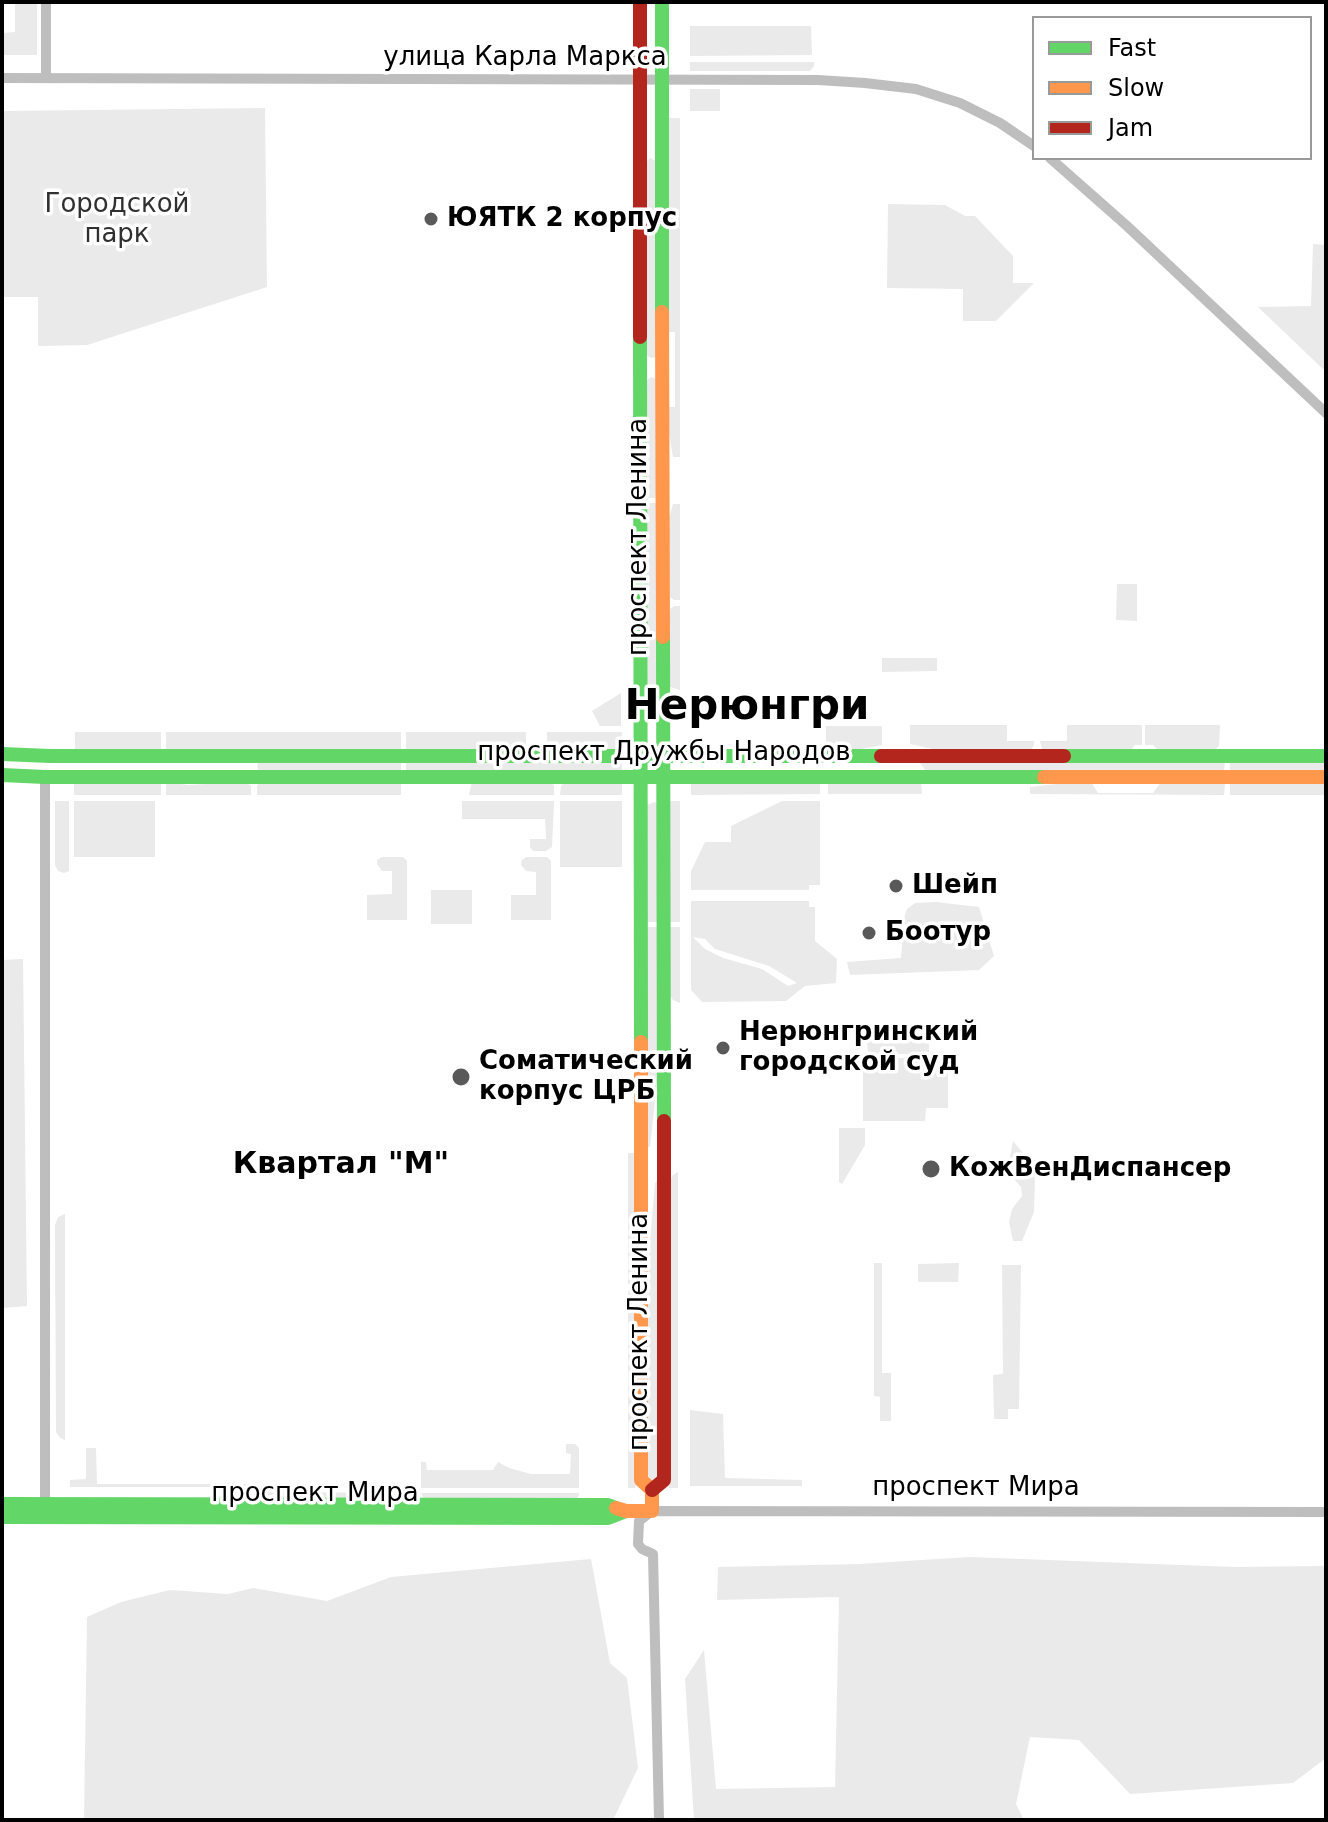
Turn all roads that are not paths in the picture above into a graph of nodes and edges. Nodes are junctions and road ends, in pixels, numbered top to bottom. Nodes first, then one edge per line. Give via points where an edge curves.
1 (46, 2) edge
2 (640, 2) edge
3 (662, 2) edge
4 (46, 77) junction
5 (2, 78) edge
6 (662, 80) junction
7 (640, 81) junction
8 (1032, 145) edge
9 (1052, 160) edge
10 (1326, 413) edge
11 (2, 754) edge
12 (641, 756) junction
13 (664, 756) junction
14 (1326, 756) edge
15 (2, 775) edge
16 (45, 777) junction
17 (641, 777) junction
18 (1326, 777) edge
19 (664, 778) junction
20 (641, 1168) junction
21 (664, 1168) junction
22 (652, 1490) junction
23 (2, 1504) edge
24 (45, 1511) junction
25 (652, 1511) junction
26 (1326, 1512) edge
27 (2, 1517) edge
28 (659, 1820) edge

1 - 4 street
2 - 7 street, проспект Ленина
3 - 6 street, проспект Ленина
4 - 5 street, улица Карла Маркса
4 - 7 street, улица Карла Маркса
6 - 7 street, улица Карла Маркса
6 - 8 street, улица Карла Маркса via 818,80 916,89 973,110
6 - 13 street, проспект Ленина
7 - 12 street, проспект Ленина
9 - 10 street
11 - 12 street, проспект Дружбы Народов
12 - 13 street, проспект Дружбы Народов
12 - 17 street, проспект Ленина
13 - 14 street, проспект Дружбы Народов
13 - 19 street, проспект Ленина
15 - 16 street, проспект Дружбы Народов
16 - 17 street, проспект Дружбы Народов
16 - 24 street
17 - 19 street, проспект Дружбы Народов
17 - 20 street, проспект Ленина
18 - 19 street, проспект Дружбы Народов
19 - 21 street, проспект Ленина
20 - 21 street
20 - 22 street, проспект Ленина via 641,1480
21 - 22 street, проспект Ленина via 664,1480
22 - 25 street, проспект Ленина
23 - 24 street, проспект Мира
24 - 25 street, проспект Мира via 608,1518 626,1511
24 - 27 street, проспект Мира
25 - 26 street, проспект Мира
25 - 28 street via 639,1521 638,1544 653,1554

